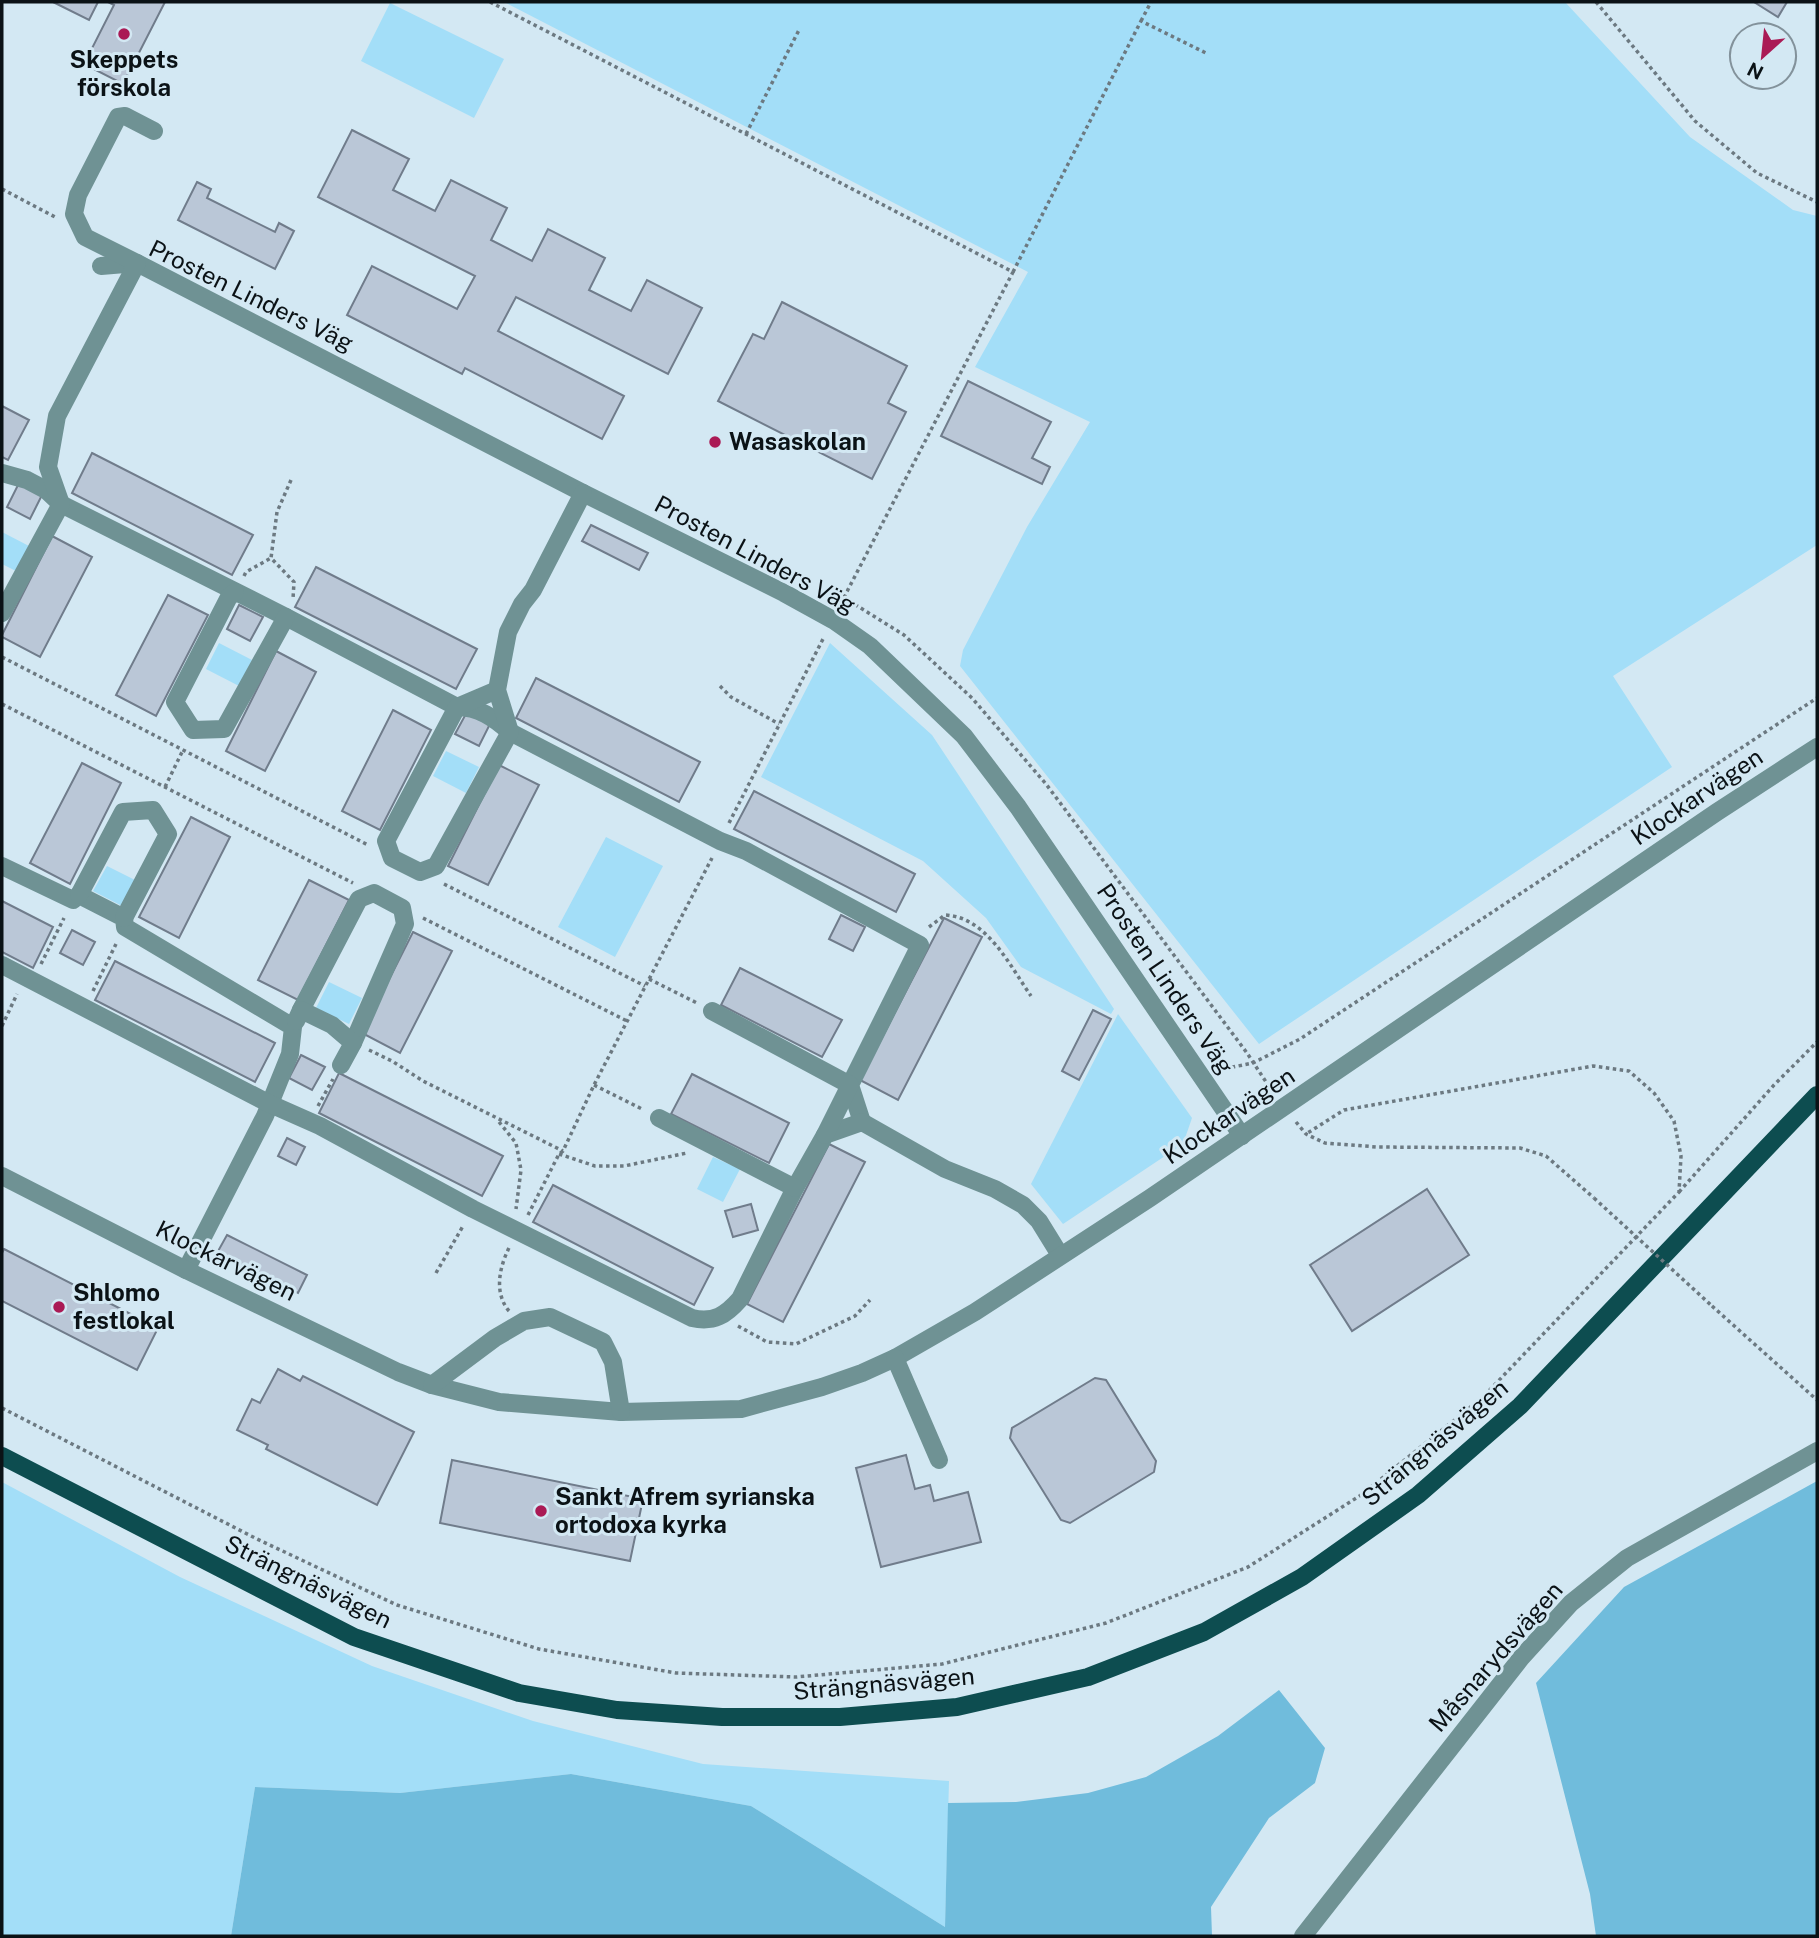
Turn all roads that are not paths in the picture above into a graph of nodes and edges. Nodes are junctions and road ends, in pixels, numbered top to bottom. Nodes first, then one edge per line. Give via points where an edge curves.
1 (154, 131) dead end
2 (137, 263) junction
3 (101, 266) dead end
4 (48, 467) junction
5 (4, 481) edge
6 (583, 493) junction
7 (61, 504) junction
8 (235, 592) junction
9 (2, 613) edge
10 (286, 617) junction
11 (497, 690) junction
12 (457, 706) junction
13 (510, 732) junction
14 (1817, 747) edge
15 (2, 866) edge
16 (79, 895) junction
17 (125, 923) junction
18 (2, 965) edge
19 (712, 1011) road end
20 (297, 1019) junction
21 (353, 1043) junction
22 (341, 1065) road end
23 (850, 1085) junction
24 (1817, 1095) edge
25 (268, 1103) junction
26 (659, 1118) road end
27 (862, 1122) junction
28 (825, 1135) junction
29 (1242, 1136) junction
30 (2, 1176) edge
31 (795, 1188) junction
32 (1060, 1255) junction
33 (186, 1270) junction
34 (895, 1358) junction
35 (432, 1385) junction
36 (621, 1412) junction
37 (1817, 1451) edge
38 (2, 1456) edge
39 (939, 1460) dead end
40 (1303, 1936) edge

1 - 2 street via 118,117 78,195 74,214 85,237
2 - 3 street, Prosten Linders Väg
2 - 4 street via 57,416
2 - 6 street, Prosten Linders Väg
4 - 5 street
4 - 7 street
5 - 7 street via 27,480
6 - 11 street via 508,632
6 - 29 street, Prosten Linders Väg via 833,620 870,646 964,736 1018,807
7 - 8 street
7 - 9 street
8 - 10 street
8 - 10 street via 175,702 193,730 224,729
10 - 12 street
11 - 12 street
11 - 13 street
12 - 13 street via 481,711
12 - 13 street via 386,841 392,858 420,872 436,866
13 - 23 street via 920,945
14 - 29 street, Klockarvägen
15 - 16 street via 73,900
16 - 17 street
16 - 17 street via 123,812 153,810 168,834
17 - 20 street
18 - 25 street
19 - 23 street
20 - 21 street via 332,1025
20 - 21 street via 359,899 374,893 402,908 405,924
20 - 25 street via 289,1054
21 - 22 street
23 - 27 street
23 - 28 street
24 - 38 main road, Strängnäsvägen via 1520,1406 1418,1495 1302,1577 1204,1632 1088,1677 957,1707 840,1717 722,1717 617,1710 519,1693 354,1637
25 - 31 street via 692,1318 720,1317 740,1299
25 - 33 street
26 - 31 street
27 - 28 street
27 - 32 street via 945,1169 1023,1205 1039,1220
28 - 31 street
29 - 32 street, Klockarvägen
30 - 33 street, Klockarvägen
32 - 34 street, Klockarvägen
33 - 35 street, Klockarvägen
34 - 36 street, Klockarvägen via 822,1387 741,1409
34 - 39 street
35 - 36 street, Klockarvägen via 499,1402
35 - 36 street via 524,1321 550,1317 603,1342 613,1362
37 - 40 street, Måsnarydsvägen via 1627,1558 1571,1603 1521,1658

